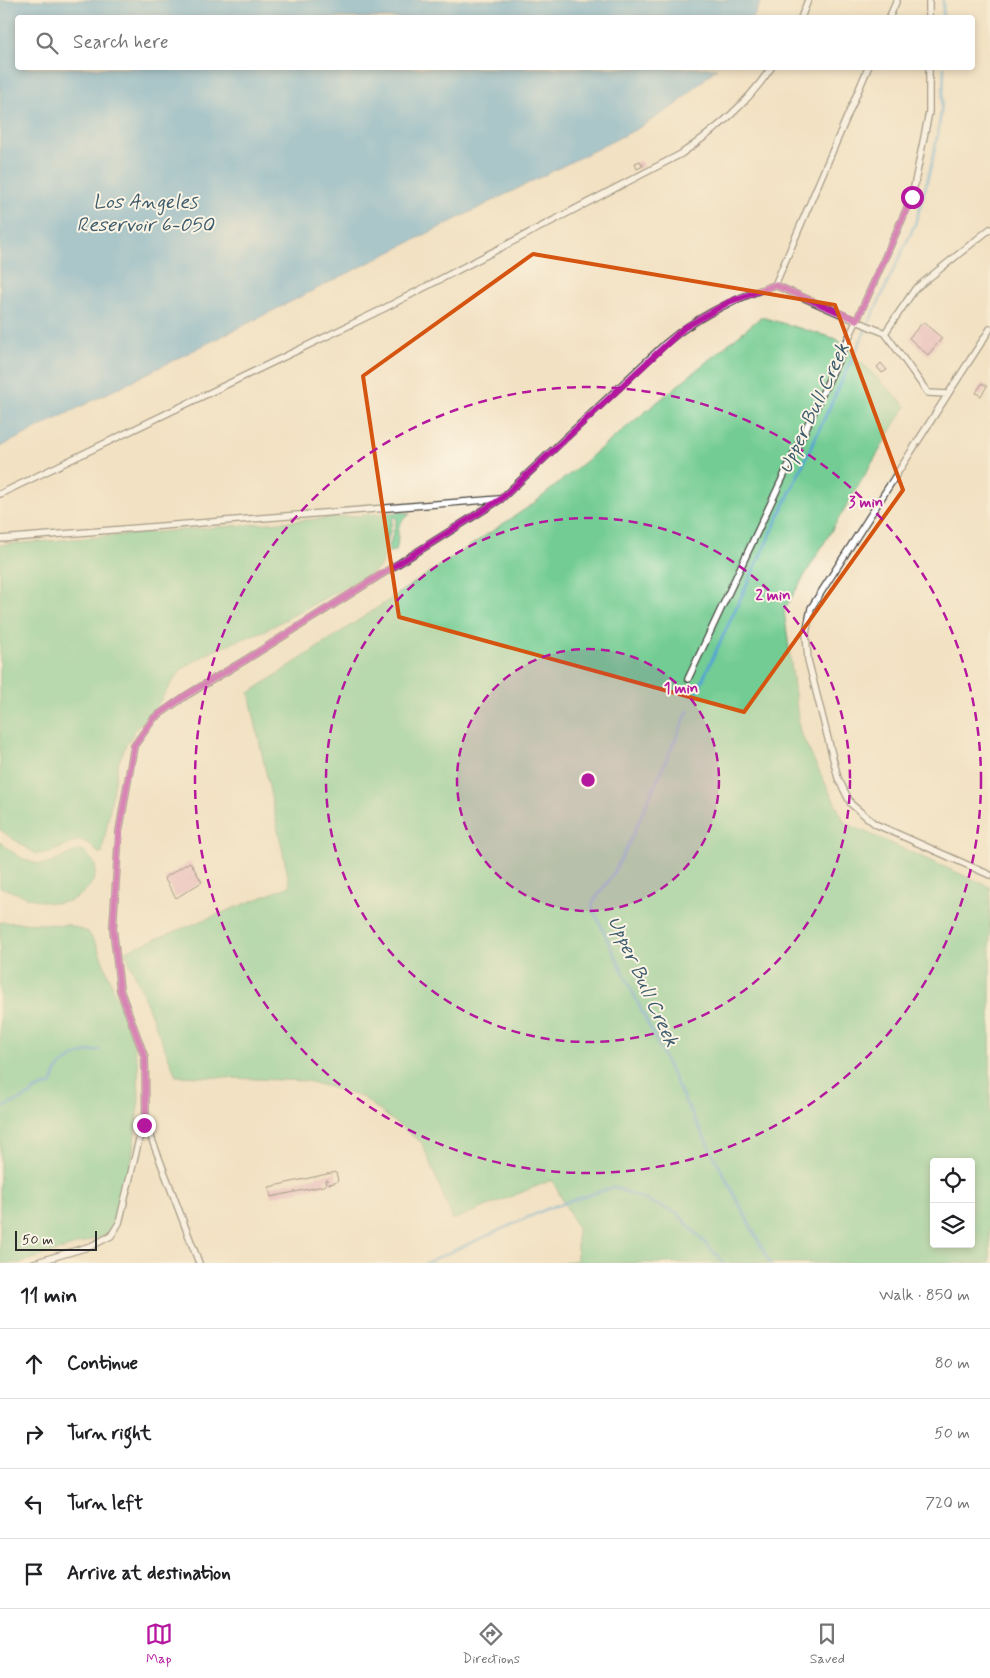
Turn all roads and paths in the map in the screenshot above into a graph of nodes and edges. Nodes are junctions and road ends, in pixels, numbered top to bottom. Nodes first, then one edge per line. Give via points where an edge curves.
1 (808, 0) edge
2 (897, 0) edge
3 (929, 0) edge
4 (802, 15) edge
5 (891, 15) edge
6 (929, 15) edge
7 (770, 70) edge
8 (867, 70) edge
9 (929, 70) edge
10 (990, 229) edge
11 (775, 285) junction
12 (859, 321) junction
13 (990, 329) edge
14 (884, 333) junction
15 (948, 394) junction
16 (0, 494) edge
17 (501, 499) junction
18 (0, 539) edge
19 (688, 679) dead end
20 (990, 875) edge
21 (146, 1124) junction
22 (34, 1263) edge
23 (199, 1263) edge

1 - 4 lane
2 - 5 lane
3 - 6 lane
7 - 16 lane via 724,122 681,154 383,309
8 - 11 lane
9 - 12 lane via 929,112 912,197
10 - 14 lane via 915,289
11 - 12 lane
11 - 17 lane via 729,302 684,328
12 - 14 lane
12 - 19 lane
13 - 15 lane
14 - 15 lane via 928,393
15 - 20 lane via 810,608 806,634 808,660 838,778 851,804 875,824
17 - 18 lane
17 - 21 lane via 186,695 154,718 134,746 119,832 113,928 120,990 145,1058
21 - 22 lane via 141,1131 119,1223 112,1236 91,1246
21 - 23 lane

